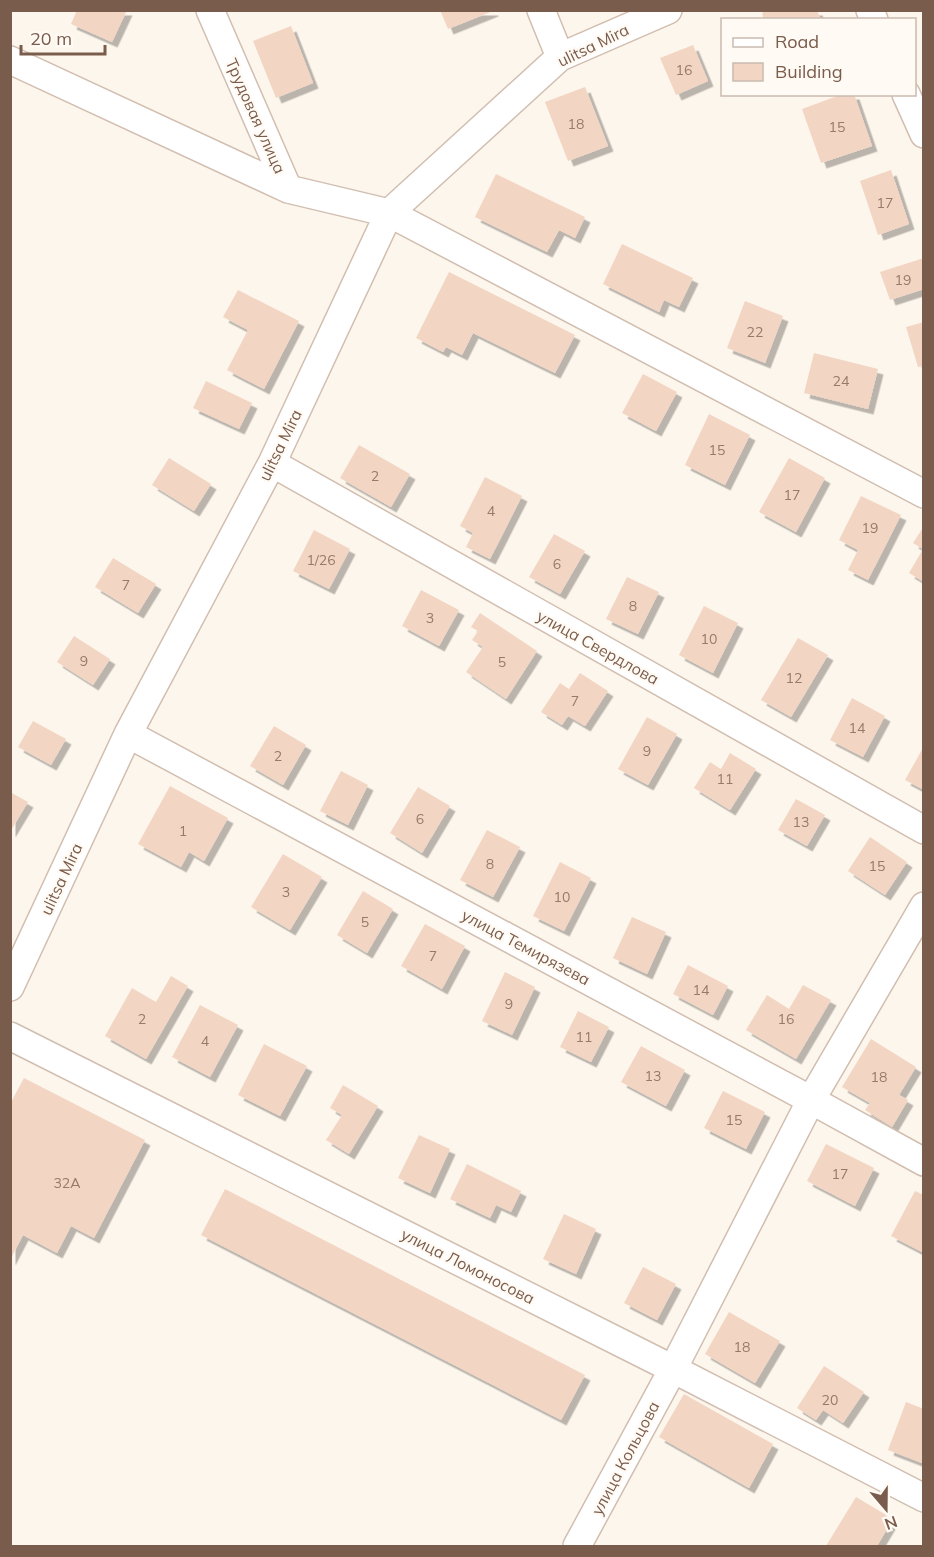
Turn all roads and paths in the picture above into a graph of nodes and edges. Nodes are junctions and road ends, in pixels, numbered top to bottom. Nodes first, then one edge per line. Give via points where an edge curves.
1 (210, 10) edge
2 (541, 10) edge
3 (668, 10) edge
4 (560, 57) junction
5 (10, 60) edge
6 (907, 96) edge
7 (924, 134) edge
8 (288, 189) junction
9 (389, 213) junction
10 (272, 463) junction
11 (924, 494) edge
12 (128, 734) junction
13 (924, 830) edge
14 (924, 906) edge
15 (10, 987) edge
16 (10, 1036) edge
17 (811, 1100) junction
18 (924, 1162) edge
19 (673, 1369) junction
20 (924, 1498) edge
21 (577, 1546) edge

1 - 8 street, Трудовая улица
2 - 4 street
3 - 4 street, ulitsa Mira
4 - 9 street, ulitsa Mira
5 - 8 street
6 - 7 street
8 - 9 street
9 - 10 street, ulitsa Mira
9 - 11 street
10 - 12 street, ulitsa Mira
10 - 13 street, улица Свердлова
12 - 15 street, ulitsa Mira
12 - 17 street, улица Темирязева
14 - 17 street, улица Кольцова
16 - 19 street, улица Ломоносова
17 - 18 street, улица Темирязева
17 - 19 street, улица Кольцова
19 - 20 street, улица Ломоносова
19 - 21 street, улица Кольцова

